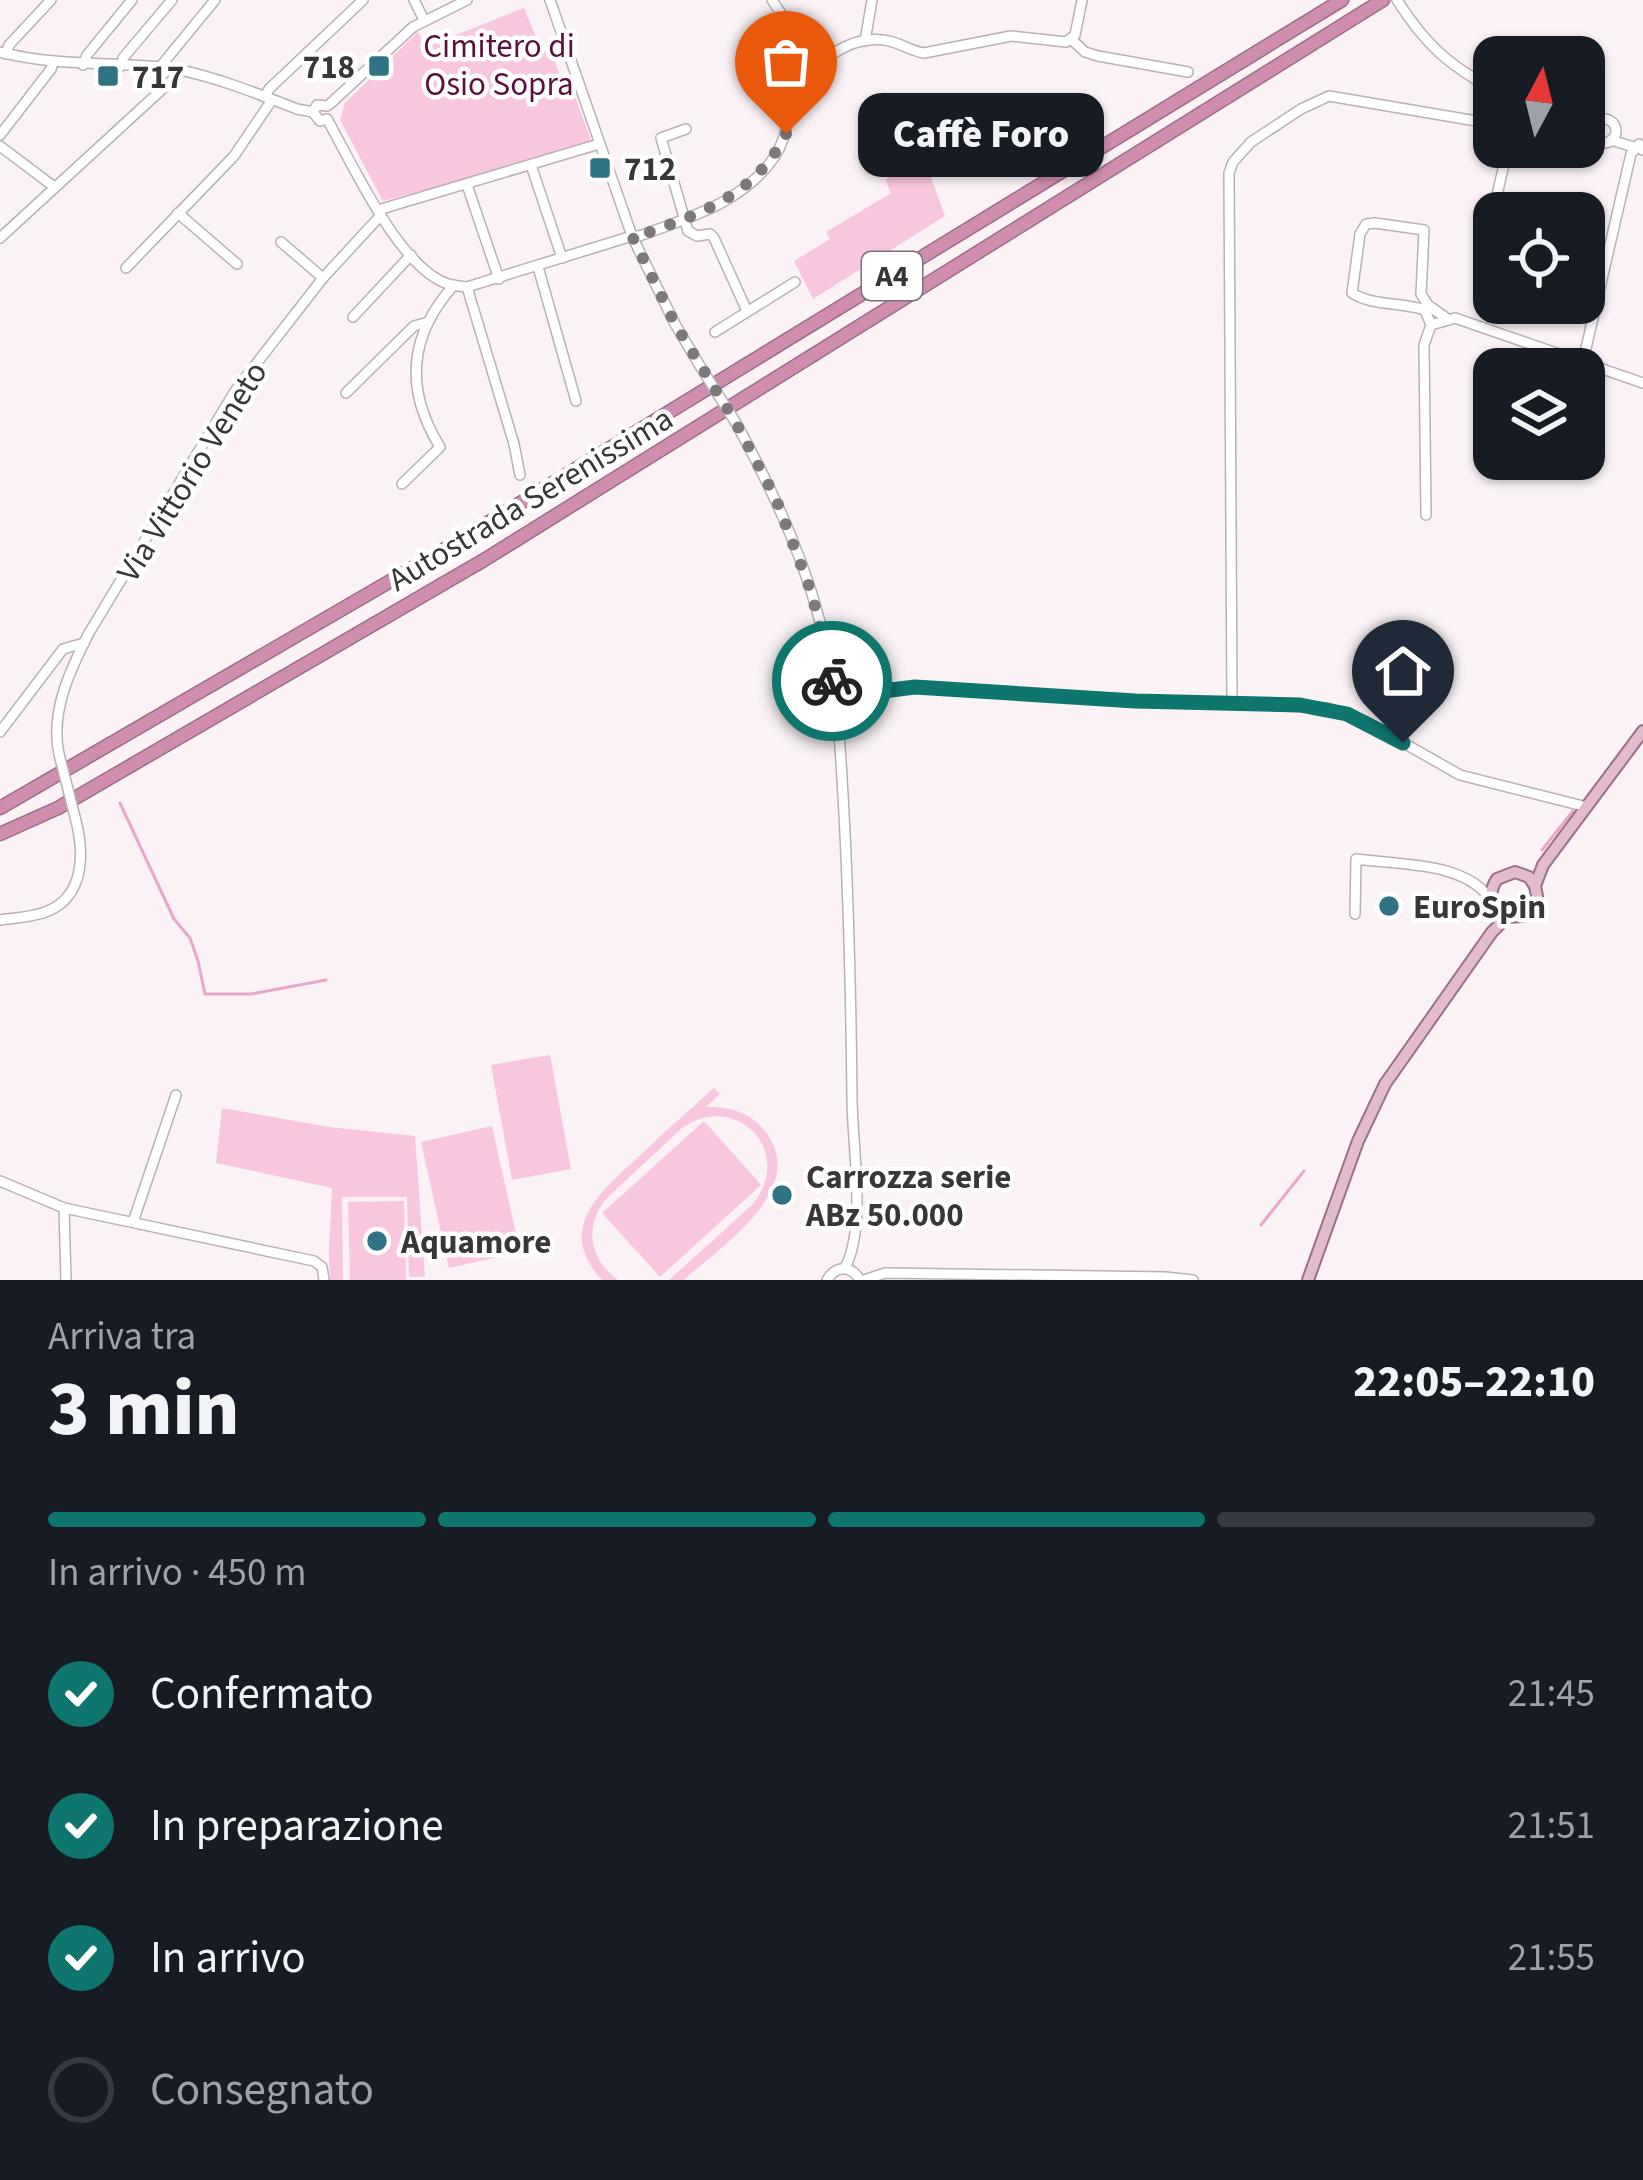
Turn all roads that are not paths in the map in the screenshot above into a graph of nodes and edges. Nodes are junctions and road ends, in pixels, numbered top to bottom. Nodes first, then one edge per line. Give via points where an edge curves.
1 (51, 0) edge
2 (132, 0) edge
3 (172, 0) edge
4 (215, 0) edge
5 (363, 0) edge
6 (414, 0) edge
7 (467, 0) edge
8 (768, 0) edge
9 (872, 0) edge
10 (1082, 0) edge
11 (1342, 0) edge
12 (1383, 0) edge
13 (1397, 0) edge
14 (552, 2) edge
15 (424, 20) junction
16 (1072, 39) junction
17 (865, 41) junction
18 (3, 53) edge
19 (826, 59) junction
20 (52, 63) junction
21 (83, 64) junction
22 (121, 66) junction
23 (160, 68) junction
24 (182, 71) junction
25 (1188, 72) dead end
26 (1473, 78) edge
27 (269, 98) junction
28 (327, 106) junction
29 (313, 112) junction
30 (327, 119) junction
31 (1473, 120) edge
32 (1605, 120) edge
33 (686, 129) dead end
34 (0, 135) edge
35 (1614, 136) junction
36 (1605, 142) edge
37 (599, 144) junction
38 (0, 146) edge
39 (1640, 147) edge
40 (531, 166) junction
41 (467, 184) junction
42 (53, 186) junction
43 (379, 212) junction
44 (178, 213) junction
45 (685, 219) junction
46 (632, 236) junction
47 (0, 238) edge
48 (281, 242) dead end
49 (411, 255) junction
50 (562, 259) junction
51 (237, 264) dead end
52 (538, 267) junction
53 (126, 268) dead end
54 (322, 278) junction
55 (499, 279) junction
56 (795, 283) dead end
57 (454, 285) junction
58 (467, 287) junction
59 (747, 310) junction
60 (353, 317) dead end
61 (1449, 320) junction
62 (425, 323) junction
63 (1431, 326) junction
64 (715, 332) dead end
65 (1542, 348) edge
66 (1585, 348) edge
67 (1605, 370) edge
68 (1643, 383) edge
69 (346, 393) dead end
70 (576, 401) dead end
71 (520, 475) dead end
72 (402, 484) dead end
73 (1426, 515) dead end
74 (84, 643) junction
75 (835, 697) junction
76 (1232, 704) junction
77 (1643, 731) edge
78 (0, 732) edge
79 (1587, 807) junction
80 (0, 808) edge
81 (0, 834) edge
82 (1544, 866) junction
83 (1508, 872) junction
84 (1523, 874) junction
85 (1474, 882) junction
86 (1535, 886) junction
87 (1493, 905) junction
88 (1355, 914) dead end
89 (1507, 917) junction
90 (0, 920) edge
91 (1492, 932) junction
92 (176, 1095) dead end
93 (2, 1182) edge
94 (64, 1208) junction
95 (133, 1222) junction
96 (845, 1268) junction
97 (963, 1277) edge
98 (1164, 1278) edge
99 (66, 1280) edge
100 (325, 1280) edge
101 (827, 1280) edge
102 (862, 1280) edge
103 (1193, 1280) edge
104 (1309, 1280) edge

1 - 18 street
2 - 21 street
3 - 22 street
4 - 23 street
5 - 27 street via 269,89
6 - 15 street
7 - 15 street
8 - 19 street
9 - 17 street
10 - 16 street
11 - 80 highway, Autostrada Serenissima / A4 via 442,551
12 - 81 highway, Autostrada Serenissima / A4 via 484,560
13 - 26 street via 1426,43
14 - 37 street
15 - 28 street
16 - 17 street via 1011,36 934,52
16 - 25 street via 1098,56
17 - 19 street
18 - 20 street
19 - 45 street via 802,84 774,157 747,185
20 - 21 street
20 - 34 street
21 - 22 street
22 - 23 street
23 - 24 street
24 - 27 street
24 - 42 street
27 - 29 street
27 - 44 street via 234,157
28 - 29 street
28 - 30 street
29 - 30 street
30 - 43 street
31 - 76 street via 1329,96 1251,142 1233,162
32 - 35 street
33 - 45 street via 661,138
35 - 36 street
35 - 39 street
37 - 40 street
37 - 46 street
38 - 42 street
39 - 66 street via 1631,154
40 - 41 street
40 - 50 street
41 - 43 street
41 - 55 street
42 - 47 street
43 - 49 street
43 - 54 street, Via Vittorio Veneto
44 - 51 street
44 - 53 street
45 - 46 street
45 - 59 street via 692,234 714,238
46 - 50 street
46 - 75 street, bridge via 776,499 812,594
48 - 54 street
49 - 57 street
49 - 60 street
50 - 52 street
52 - 55 street
52 - 70 street
54 - 74 street, Via Vittorio Veneto via 235,392
55 - 58 street
56 - 59 street
57 - 58 street
57 - 62 street
58 - 71 street
59 - 64 street
61 - 63 street
61 - 63 street via 1421,294 1424,230 1366,224 1352,293 1425,310
61 - 65 street
62 - 69 street
62 - 72 street via 415,371 440,447
63 - 73 street via 1424,345
67 - 68 street
74 - 78 street via 63,649
74 - 90 street, Via Vittorio Veneto, bridge via 57,728 82,852 75,885 45,912
75 - 76 street via 915,687
75 - 96 street via 850,914 857,1236
76 - 79 street via 1347,714 1460,775
77 - 79 main road
79 - 82 main road
82 - 84 main road
82 - 86 main road
83 - 84 main road
83 - 85 street
83 - 87 main road via 1494,884
84 - 86 main road
85 - 87 street
85 - 88 street via 1414,863 1356,859
86 - 89 main road via 1531,910
87 - 89 main road
87 - 91 main road
89 - 91 main road
91 - 104 main road via 1385,1084
92 - 95 street
93 - 94 street
94 - 95 street
94 - 99 street
95 - 100 street via 314,1261
96 - 101 street
96 - 102 street
97 - 98 street
97 - 102 street via 885,1273
98 - 103 street

